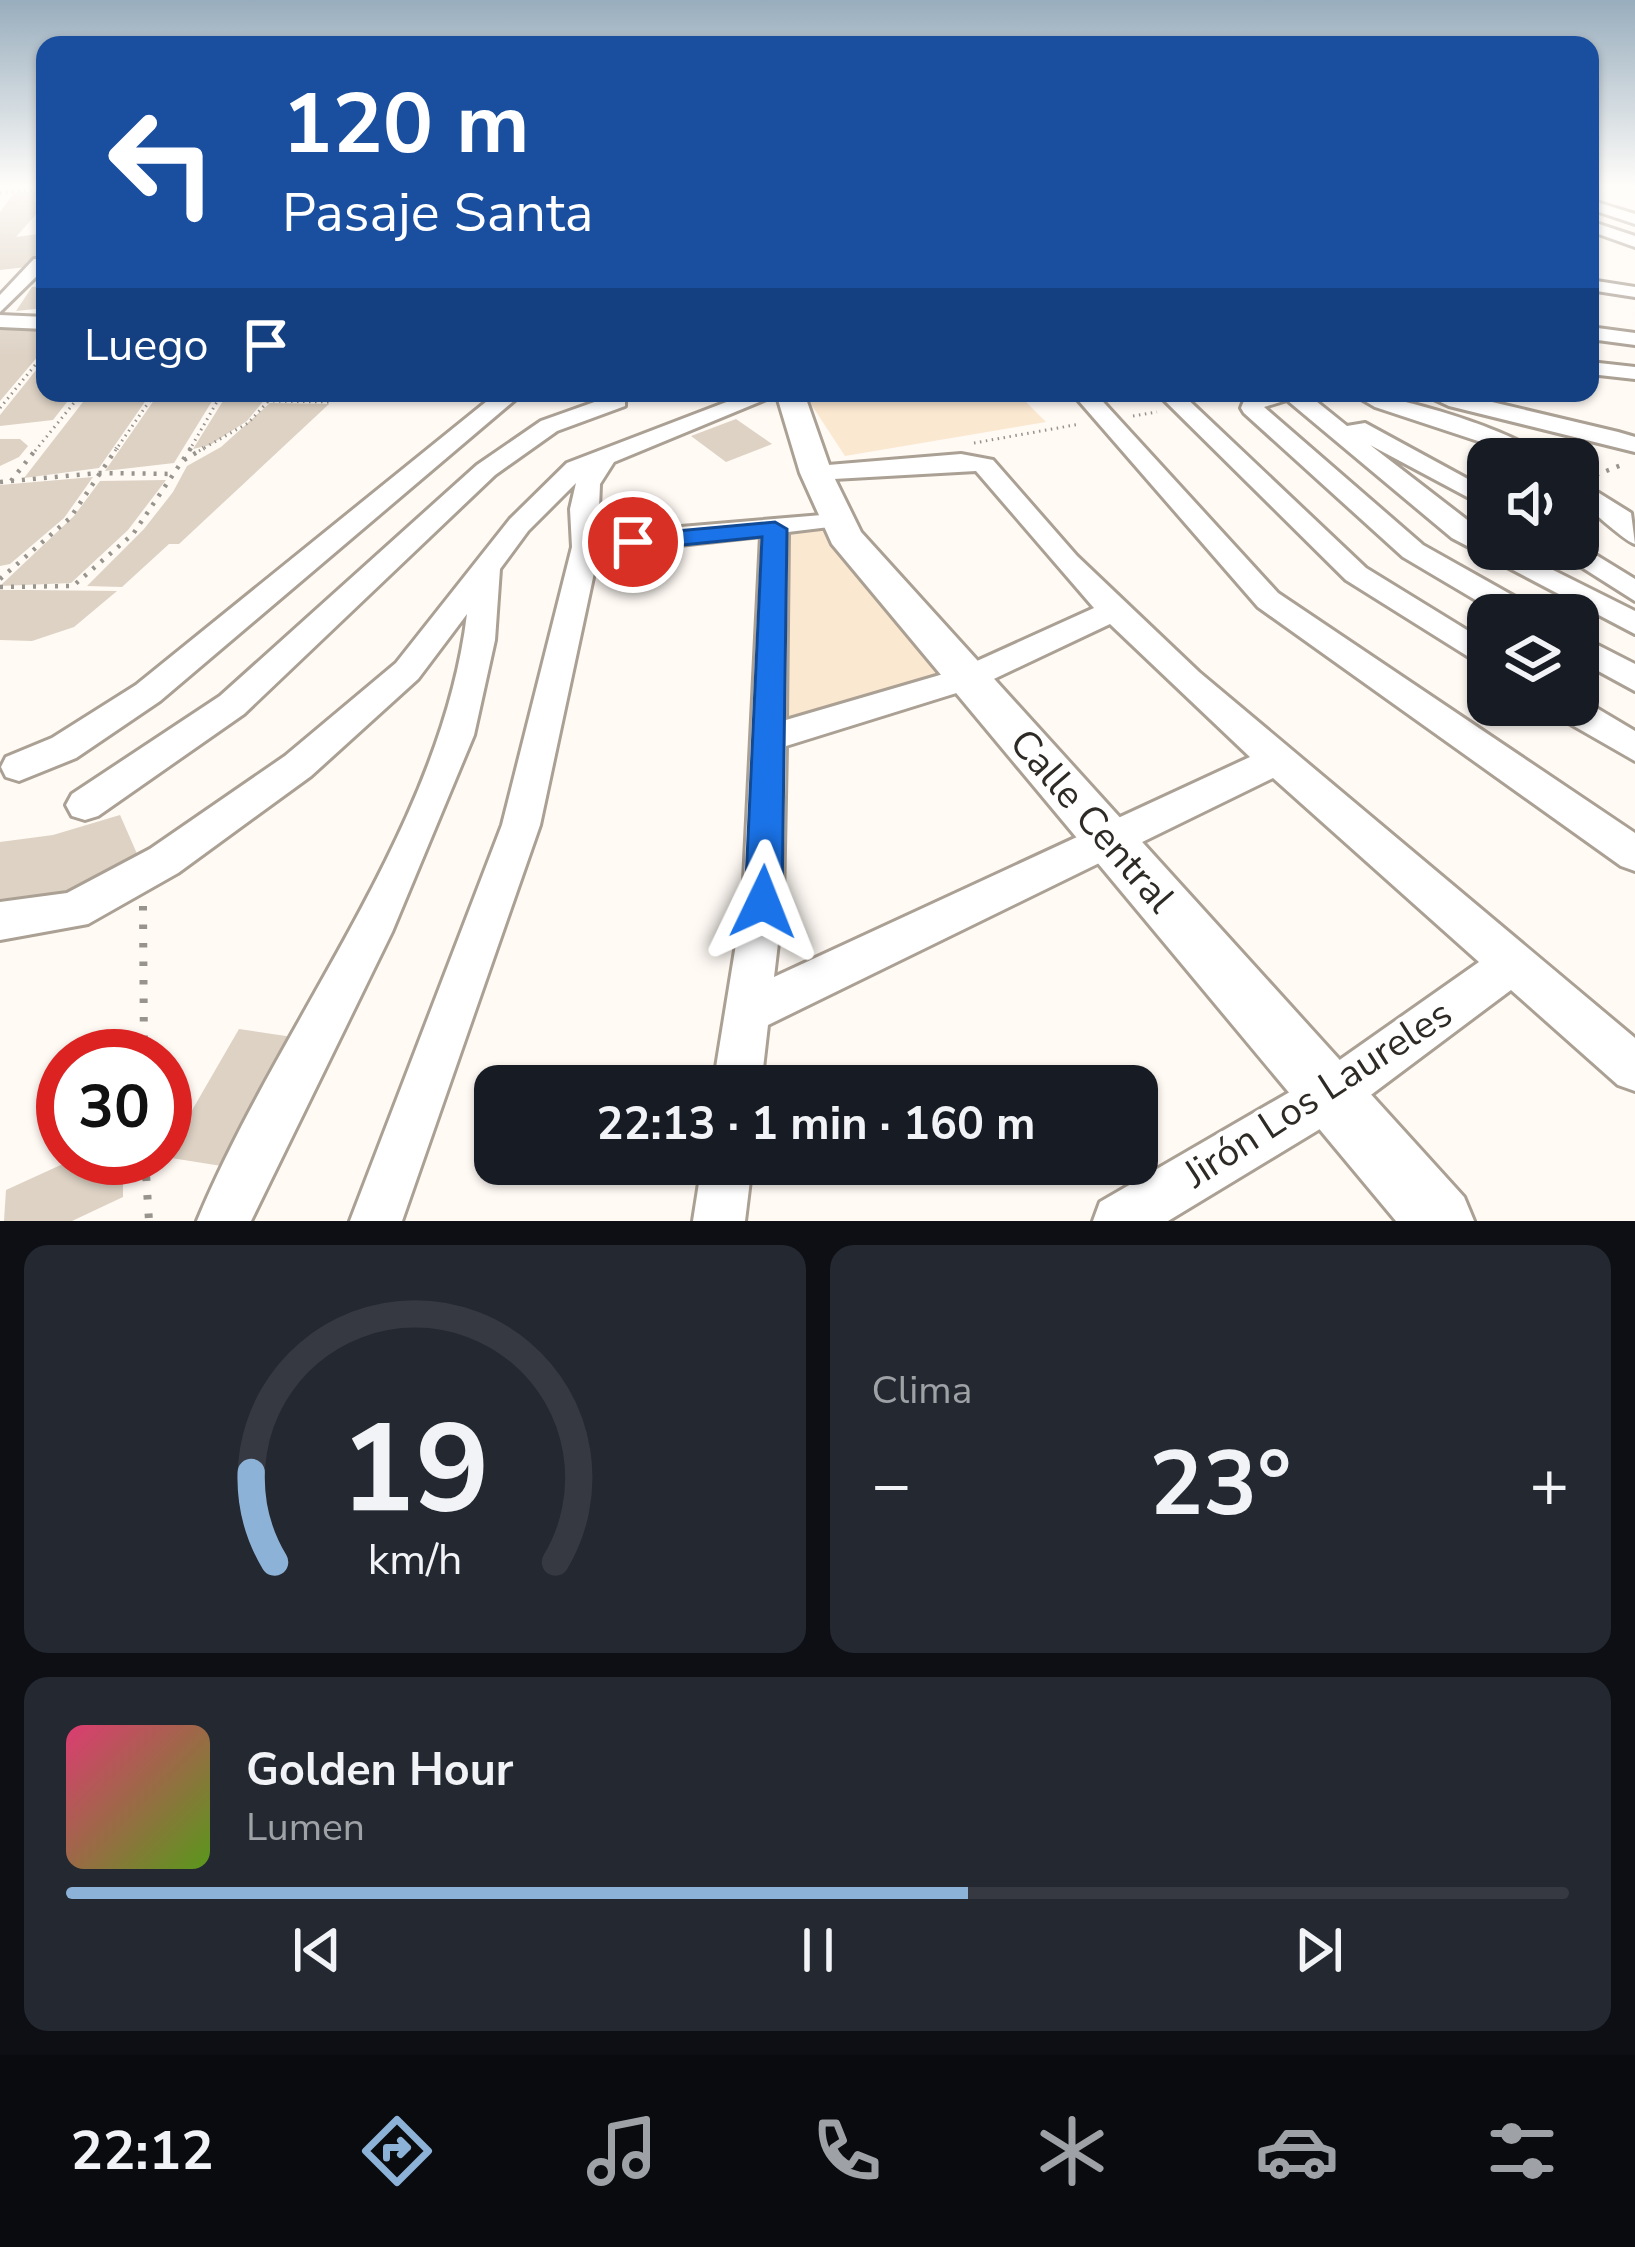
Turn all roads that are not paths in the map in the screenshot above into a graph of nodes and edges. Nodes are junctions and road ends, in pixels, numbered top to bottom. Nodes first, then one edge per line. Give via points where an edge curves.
1 (36, 266) edge
2 (36, 267) edge
3 (0, 272) edge
4 (1599, 286) edge
5 (1635, 292) edge
6 (0, 306) edge
7 (0, 321) edge
8 (36, 323) edge
9 (1599, 334) edge
10 (1635, 339) edge
11 (1599, 369) edge
12 (1635, 373) edge
13 (499, 402) edge
14 (614, 402) edge
15 (751, 402) edge
16 (775, 402) edge
17 (1091, 402) edge
18 (1177, 402) edge
19 (1261, 402) edge
20 (1303, 402) edge
21 (1305, 402) edge
22 (1380, 402) edge
23 (1456, 402) edge
24 (1493, 438) edge
25 (1635, 445) edge
26 (609, 452) junction
27 (816, 473) junction
28 (1467, 489) edge
29 (1599, 503) edge
30 (837, 519) junction
31 (775, 529) junction
32 (1467, 535) edge
33 (1635, 536) edge
34 (586, 547) junction
35 (486, 567) junction
36 (1599, 569) edge
37 (1530, 570) edge
38 (1635, 592) edge
39 (1488, 594) edge
40 (1112, 610) junction
41 (1635, 624) edge
42 (1467, 645) edge
43 (1599, 658) edge
44 (968, 678) junction
45 (1635, 679) edge
46 (1599, 726) edge
47 (768, 738) junction
48 (1635, 748) edge
49 (1276, 761) junction
50 (19, 767) dead end
51 (86, 805) dead end
52 (1111, 842) junction
53 (1635, 854) edge
54 (0, 921) edge
55 (1513, 963) junction
56 (748, 1012) junction
57 (740, 1065) edge
58 (1635, 1069) edge
59 (1331, 1095) junction
60 (724, 1185) edge
61 (223, 1221) edge
62 (376, 1221) edge
63 (718, 1221) edge
64 (1119, 1221) edge
65 (1440, 1221) edge

1 - 3 street
2 - 6 street
4 - 5 street
7 - 8 street
9 - 10 street
11 - 12 street
13 - 50 street via 148,693 89,734
14 - 51 street via 549,426 485,470 232,705
15 - 26 street
16 - 27 street, Calle Central
17 - 53 street via 1268,600
18 - 42 street via 1356,574
19 - 39 street via 1252,408 1413,551
20 - 32 street
21 - 28 street
22 - 24 street
23 - 25 street
26 - 34 street via 581,504
26 - 35 street via 577,468
27 - 30 street, Calle Central
27 - 40 street via 984,465 1032,530
29 - 33 street
30 - 31 street
30 - 44 street, Calle Central
31 - 34 street
31 - 47 street
34 - 62 street via 520,825
35 - 54 street via 407,670 298,766 73,911
35 - 61 street via 457,735 377,919
36 - 38 street
37 - 41 street
40 - 44 street
40 - 49 street
43 - 45 street
44 - 47 street
44 - 52 street, Calle Central
46 - 48 street
47 - 56 street via 763,902
49 - 52 street
49 - 55 street
52 - 56 street
52 - 59 street, Calle Central
55 - 58 street
55 - 59 street, Jirón Los Laureles
56 - 57 street
59 - 64 street, Jirón Los Laureles
59 - 65 street, Calle Central
60 - 63 street

